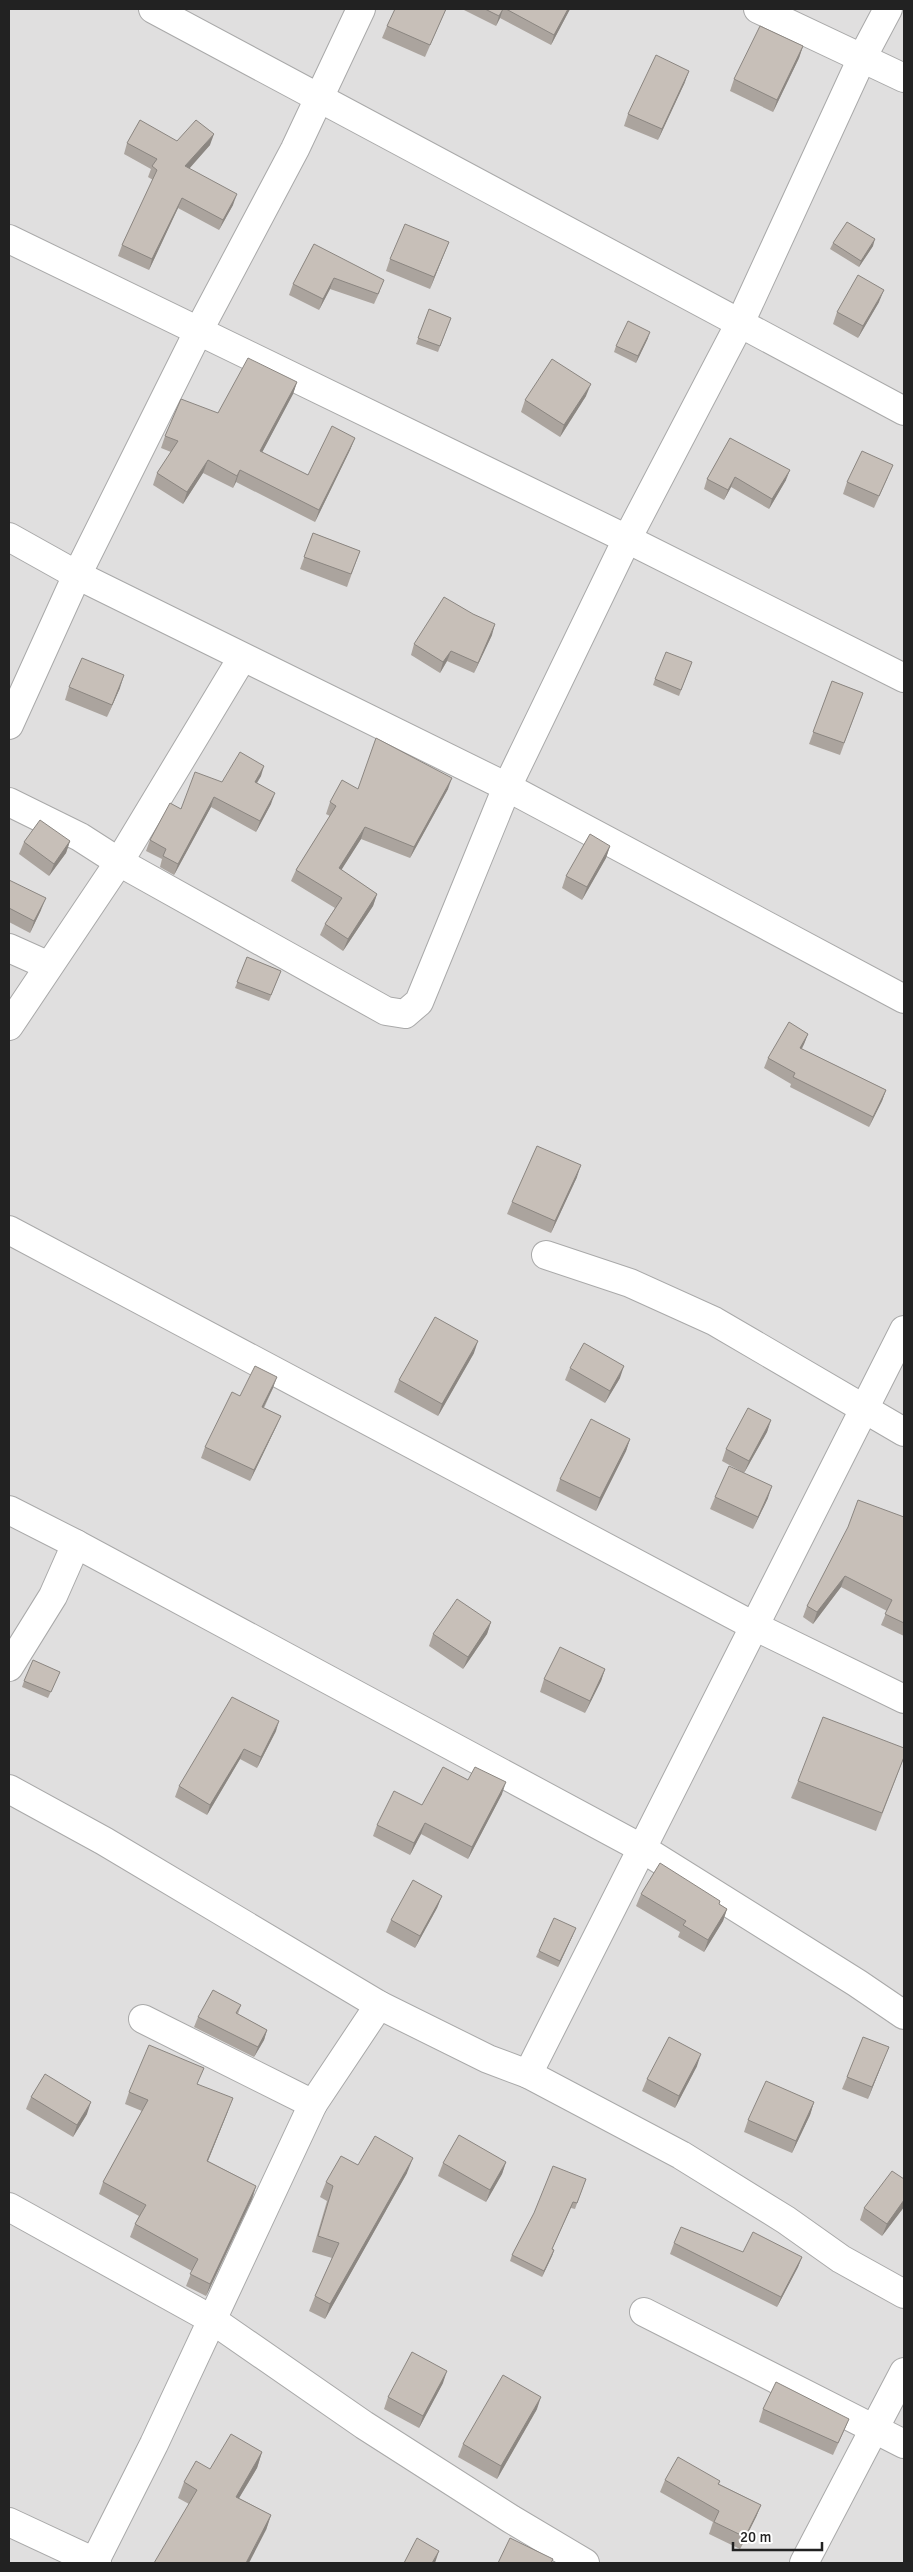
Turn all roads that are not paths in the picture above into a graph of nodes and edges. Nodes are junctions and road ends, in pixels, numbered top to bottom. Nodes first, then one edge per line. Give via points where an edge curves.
1 (153, 9) edge
2 (361, 9) edge
3 (758, 9) edge
4 (888, 9) edge
5 (862, 58) junction
6 (904, 78) edge
7 (318, 99) junction
8 (9, 239) edge
9 (740, 323) junction
10 (199, 330) junction
11 (904, 411) edge
12 (9, 537) edge
13 (627, 539) junction
14 (77, 575) junction
15 (242, 658) junction
16 (904, 678) edge
17 (9, 726) edge
18 (507, 787) junction
19 (9, 802) edge
20 (119, 862) junction
21 (9, 948) edge
22 (47, 966) junction
23 (904, 999) edge
24 (9, 1026) edge
25 (9, 1230) edge
26 (546, 1255) dead end
27 (904, 1330) edge
28 (864, 1410) junction
29 (904, 1432) edge
30 (9, 1510) edge
31 (76, 1544) junction
32 (754, 1626) junction
33 (9, 1667) edge
34 (904, 1699) edge
35 (9, 1789) edge
36 (643, 1850) junction
37 (379, 2005) junction
38 (904, 2015) edge
39 (143, 2020) dead end
40 (528, 2074) junction
41 (313, 2104) junction
42 (9, 2207) edge
43 (904, 2294) edge
44 (644, 2312) dead end
45 (211, 2319) junction
46 (904, 2372) edge
47 (876, 2428) junction
48 (904, 2444) edge
49 (9, 2522) edge
50 (95, 2563) edge
51 (585, 2563) edge
52 (804, 2563) edge

1 - 7 street
2 - 7 street
3 - 5 street
4 - 5 street
5 - 6 street
5 - 9 street
7 - 9 street
7 - 10 street via 295,150
8 - 10 street
9 - 11 street
9 - 13 street
10 - 13 street
10 - 14 street
12 - 14 street
13 - 16 street
13 - 18 street
14 - 15 street
14 - 17 street
15 - 18 street
15 - 20 street
18 - 20 street via 420,1002 405,1014 386,1011
18 - 23 street
19 - 20 street
20 - 22 street
21 - 22 street
22 - 24 street
25 - 32 street
26 - 28 street via 630,1283 714,1321
27 - 28 street
28 - 29 street
28 - 32 street
30 - 31 street
31 - 33 street via 54,1596
31 - 36 street
32 - 34 street
32 - 36 street
35 - 37 street via 104,1841
36 - 38 street
36 - 40 street
37 - 40 street
37 - 41 street
39 - 41 street
40 - 43 street via 682,2155 786,2220 841,2259
41 - 45 street
42 - 45 street
44 - 47 street
45 - 50 street
45 - 51 street via 364,2425
46 - 47 street
47 - 48 street
47 - 52 street
49 - 50 street

